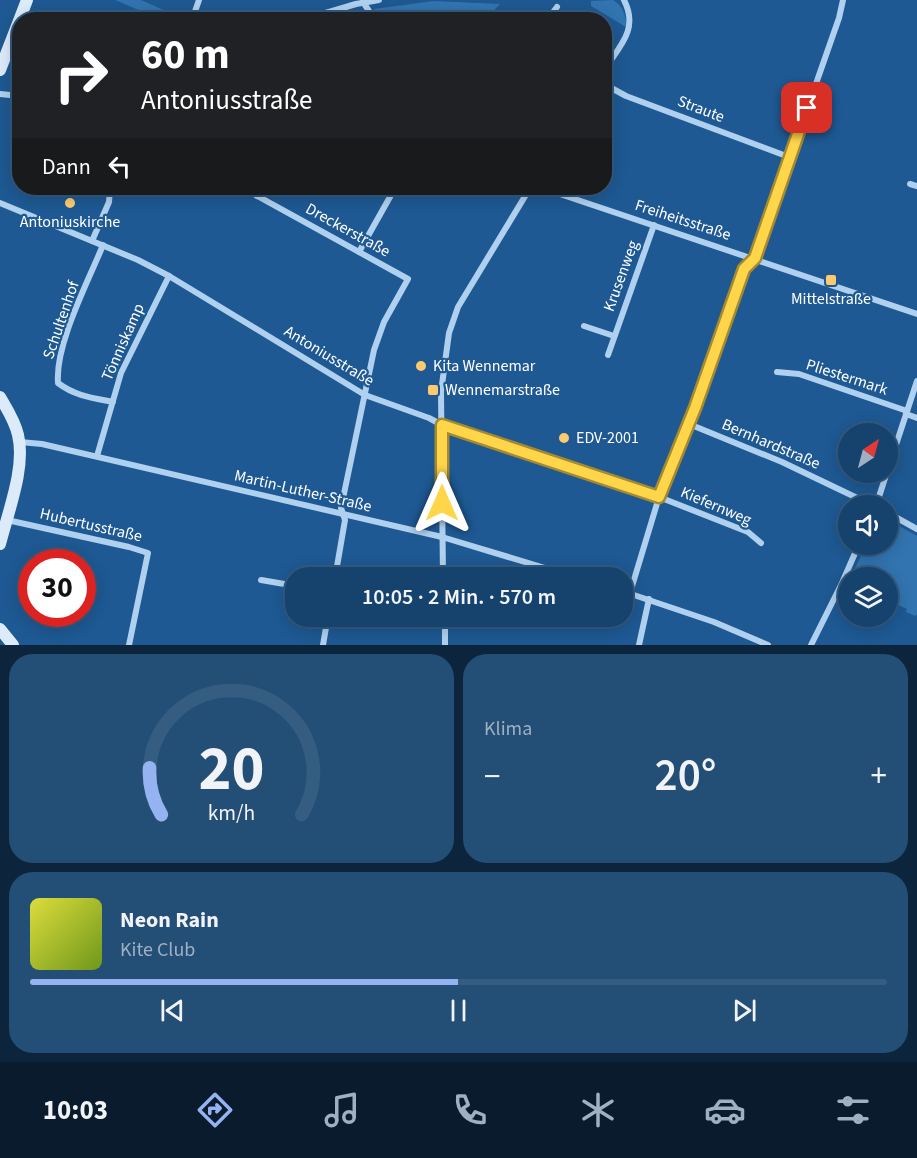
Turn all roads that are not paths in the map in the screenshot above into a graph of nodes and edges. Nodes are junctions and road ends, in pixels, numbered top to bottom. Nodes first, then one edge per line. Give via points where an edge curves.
1 (379, 0) edge
2 (624, 0) edge
3 (843, 0) edge
4 (363, 2) junction
5 (557, 8) dead end
6 (329, 12) edge
7 (370, 12) edge
8 (554, 12) edge
9 (12, 39) edge
10 (612, 57) edge
11 (0, 70) edge
12 (612, 88) edge
13 (789, 157) junction
14 (110, 195) edge
15 (391, 195) edge
16 (526, 195) edge
17 (563, 195) edge
18 (257, 196) edge
19 (0, 203) edge
20 (654, 225) junction
21 (92, 241) junction
22 (103, 245) junction
23 (359, 252) junction
24 (755, 258) junction
25 (169, 276) junction
26 (917, 314) edge
27 (584, 326) dead end
28 (614, 336) junction
29 (608, 355) dead end
30 (777, 372) dead end
31 (917, 381) edge
32 (365, 395) junction
33 (0, 397) edge
34 (113, 402) junction
35 (906, 413) junction
36 (917, 418) edge
37 (689, 424) junction
38 (442, 425) junction
39 (898, 437) edge
40 (20, 442) junction
41 (97, 456) junction
42 (852, 495) edge
43 (659, 497) junction
44 (342, 514) junction
45 (898, 519) edge
46 (6, 520) junction
47 (917, 529) edge
48 (442, 537) junction
49 (761, 543) dead end
50 (0, 544) edge
51 (854, 555) edge
52 (337, 567) edge
53 (443, 567) edge
54 (542, 567) edge
55 (261, 580) dead end
56 (633, 583) edge
57 (285, 584) edge
58 (633, 594) edge
59 (649, 598) junction
60 (326, 627) edge
61 (445, 627) edge
62 (0, 629) edge
63 (11, 643) edge
64 (129, 645) edge
65 (323, 645) edge
66 (446, 645) edge
67 (639, 645) edge
68 (768, 645) edge
69 (811, 645) edge

1 - 4 street
2 - 10 street via 630,29
3 - 13 street
4 - 6 street
4 - 7 street
5 - 8 street
9 - 11 main road
12 - 13 street, Straute
13 - 24 street
14 - 21 street
15 - 23 street
16 - 38 street via 459,307 449,333 443,366
17 - 20 street, Freiheitsstraße
18 - 23 street, Dreckerstraße
19 - 21 street, Antoniusstraße
20 - 24 street, Freiheitsstraße
20 - 28 street, Krusenweg
21 - 22 street, Antoniusstraße
22 - 25 street, Antoniusstraße
22 - 34 street, Schultenhof via 57,370 58,383 67,390
23 - 32 street, Dreckerstraße via 408,279 384,322
24 - 26 street, Freiheitsstraße
24 - 37 street via 744,269
25 - 32 street, Antoniusstraße
25 - 34 street, Tönniskamp via 121,373
27 - 28 street, Krusenweg
28 - 29 street, Krusenweg
30 - 35 street, Pliestermark via 799,374
31 - 35 street
32 - 38 street, Antoniusstraße
32 - 44 street
33 - 40 main road
34 - 41 street, Tönniskamp
35 - 36 street, Pliestermark
35 - 39 street
37 - 42 street, Bernhardstraße
37 - 43 street
38 - 43 street, Antoniusstraße
38 - 48 street
40 - 41 street, Martin-Luther-Straße
40 - 46 main road via 19,466
41 - 44 street, Martin-Luther-Straße
43 - 49 street, Kiefernweg via 748,532
43 - 56 street
44 - 48 street, Martin-Luther-Straße
44 - 52 street via 345,520
45 - 47 street
46 - 50 main road
46 - 64 street, Hubertusstraße via 148,553
48 - 53 street
48 - 54 street, Martin-Luther-Straße
51 - 69 street
55 - 57 street
58 - 59 street
59 - 67 street
59 - 68 street
60 - 65 street
61 - 66 street
62 - 63 main road

